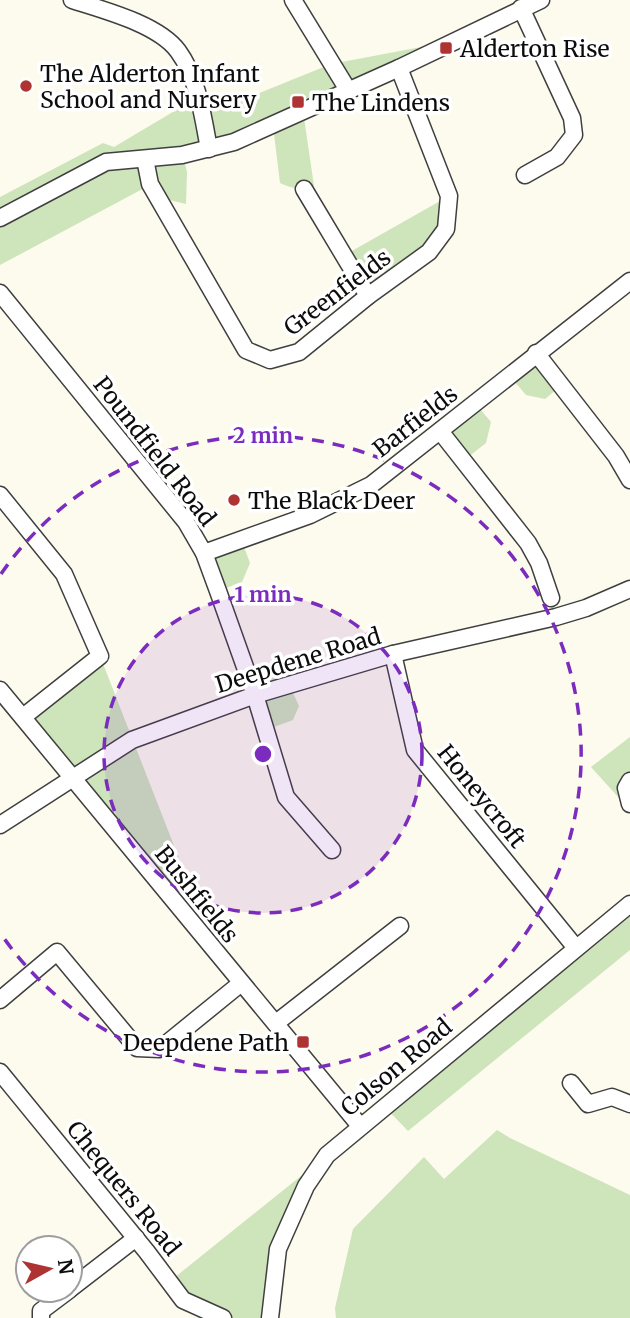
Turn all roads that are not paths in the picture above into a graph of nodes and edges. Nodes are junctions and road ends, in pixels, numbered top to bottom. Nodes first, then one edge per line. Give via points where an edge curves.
1 (72, 0) edge
2 (293, 0) edge
3 (541, 0) edge
4 (521, 8) junction
5 (399, 68) junction
6 (348, 90) junction
7 (209, 149) junction
8 (145, 159) junction
9 (525, 175) dead end
10 (304, 189) dead end
11 (0, 218) edge
12 (630, 281) edge
13 (0, 293) edge
14 (368, 296) junction
15 (536, 353) junction
16 (440, 431) junction
17 (623, 452) edge
18 (630, 480) edge
19 (0, 495) edge
20 (204, 553) junction
21 (630, 589) edge
22 (551, 598) dead end
23 (393, 654) junction
24 (0, 690) edge
25 (256, 695) junction
26 (23, 717) junction
27 (73, 778) junction
28 (630, 781) edge
29 (630, 804) edge
30 (0, 825) edge
31 (332, 850) dead end
32 (630, 904) edge
33 (400, 926) dead end
34 (576, 948) junction
35 (240, 984) junction
36 (0, 1000) edge
37 (276, 1023) junction
38 (0, 1072) edge
39 (571, 1083) dead end
40 (630, 1104) edge
41 (360, 1126) junction
42 (136, 1238) junction
43 (84, 1278) edge
44 (50, 1304) edge
45 (41, 1318) edge
46 (223, 1318) edge
47 (270, 1318) edge

1 - 7 street via 152,30 177,49 188,68
2 - 6 street
3 - 4 street
4 - 5 street
4 - 9 street via 572,118 574,135 557,157
5 - 6 street
5 - 14 street, Greenfields via 449,196 446,229 429,252
6 - 7 street
7 - 8 street
8 - 11 street via 106,162
8 - 14 street, Greenfields via 150,184 246,350 270,360 299,352
10 - 14 street
12 - 15 street, Barfields
13 - 20 street, Poundfield Road via 186,522
15 - 16 street, Barfields
15 - 17 street
16 - 20 street, Barfields via 371,485 310,515
16 - 22 street via 528,543
17 - 18 street
19 - 26 street via 64,574 100,656
20 - 25 street, Poundfield Road
21 - 23 street, Deepdene Road via 556,617
23 - 25 street, Deepdene Road
23 - 34 street, Honeycroft via 415,750
24 - 26 street, Bushfields
25 - 27 street, Deepdene Road via 132,740
25 - 31 street via 286,797
26 - 27 street, Bushfields
27 - 30 street, Deepdene Road
27 - 35 street, Bushfields
28 - 29 street via 626,788
32 - 34 street, Colson Road
33 - 37 street
34 - 41 street, Colson Road
35 - 36 street via 160,1049 138,1048 57,952
35 - 37 street, Bushfields
37 - 41 street, Bushfields
38 - 42 street, Chequers Road
39 - 40 street via 589,1104 612,1097
41 - 47 street, Colson Road via 327,1155 306,1186 278,1250
42 - 43 street
42 - 46 street, Chequers Road via 183,1300
44 - 45 street via 41,1311

